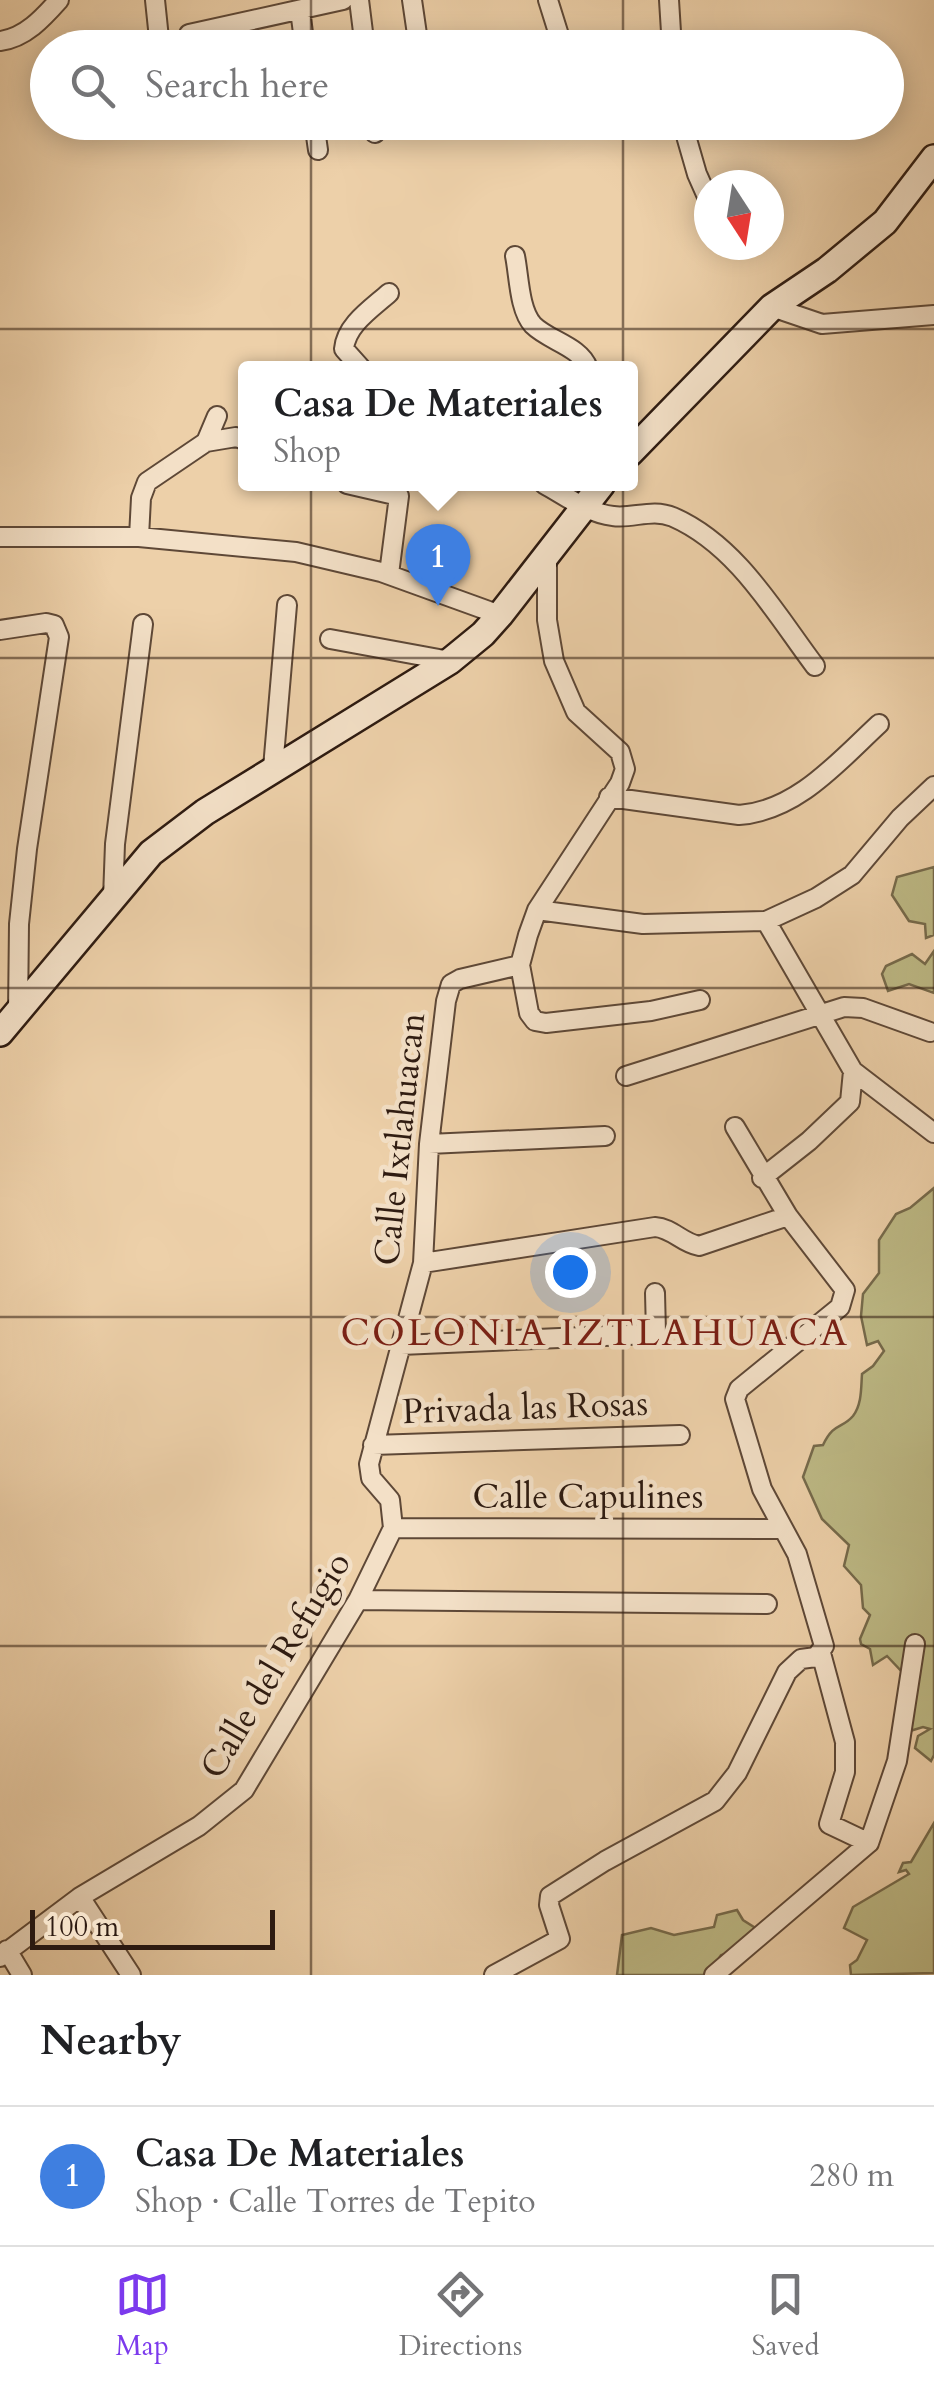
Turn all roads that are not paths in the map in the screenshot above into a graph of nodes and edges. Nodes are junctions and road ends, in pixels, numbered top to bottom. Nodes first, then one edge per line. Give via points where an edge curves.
1 (59, 0) edge
2 (155, 0) edge
3 (343, 0) edge
4 (360, 0) edge
5 (412, 0) edge
6 (548, 0) edge
7 (669, 0) edge
8 (300, 10) junction
9 (158, 30) edge
10 (208, 30) edge
11 (302, 30) edge
12 (363, 30) edge
13 (416, 30) edge
14 (557, 30) edge
15 (671, 30) edge
16 (0, 41) edge
17 (317, 140) edge
18 (687, 140) edge
19 (318, 150) dead end
20 (934, 158) edge
21 (696, 170) edge
22 (516, 256) dead end
23 (388, 293) dead end
24 (772, 308) junction
25 (934, 315) edge
26 (354, 361) edge
27 (585, 361) edge
28 (217, 416) dead end
29 (238, 438) edge
30 (206, 442) junction
31 (638, 445) edge
32 (400, 491) edge
33 (594, 491) edge
34 (0, 536) edge
35 (138, 537) junction
36 (547, 552) junction
37 (389, 574) junction
38 (287, 604) dead end
39 (500, 615) junction
40 (142, 624) dead end
41 (0, 630) edge
42 (330, 639) dead end
43 (450, 661) junction
44 (815, 666) dead end
45 (880, 724) dead end
46 (273, 768) junction
47 (934, 786) edge
48 (610, 797) junction
49 (113, 898) junction
50 (537, 910) junction
51 (766, 921) junction
52 (10, 923) edge
53 (520, 966) junction
54 (700, 1000) dead end
55 (18, 1013) junction
56 (823, 1015) junction
57 (930, 1032) dead end
58 (0, 1033) edge
59 (853, 1070) junction
60 (626, 1076) dead end
61 (734, 1127) dead end
62 (934, 1133) edge
63 (606, 1136) dead end
64 (429, 1144) junction
65 (762, 1178) junction
66 (788, 1216) junction
67 (422, 1263) junction
68 (654, 1293) dead end
69 (401, 1344) junction
70 (680, 1435) dead end
71 (373, 1444) junction
72 (393, 1528) junction
73 (782, 1530) junction
74 (358, 1600) junction
75 (767, 1604) dead end
76 (914, 1644) dead end
77 (821, 1653) junction
78 (870, 1844) junction
79 (80, 1897) junction
80 (3, 1954) edge
81 (22, 1975) edge
82 (132, 1975) edge
83 (494, 1975) edge
84 (714, 1975) edge

1 - 16 street via 13,40
2 - 9 street
3 - 8 street
4 - 12 street
5 - 13 street
6 - 14 street
7 - 15 street
8 - 10 street
8 - 11 street
17 - 19 street
18 - 21 street
20 - 24 main road via 885,222
22 - 27 street via 532,324
23 - 26 street via 344,340
24 - 25 street via 822,324
24 - 31 main road
28 - 30 street
29 - 30 street
30 - 35 street via 146,482
32 - 37 street
33 - 36 main road
33 - 44 street via 618,517 672,516 706,538 742,569
34 - 35 street
35 - 37 street via 296,552
36 - 39 main road
36 - 48 street via 554,661 576,712 624,762
37 - 39 street
38 - 46 street
39 - 43 main road
40 - 49 street
41 - 52 street via 46,623 59,637
42 - 43 street
43 - 46 main road
45 - 48 street via 794,798 756,814
46 - 49 main road via 151,853
47 - 51 street via 852,875
48 - 50 street
49 - 55 main road
50 - 51 street via 643,924
50 - 53 street
51 - 56 street
52 - 55 street
53 - 54 street via 535,1021
53 - 64 street, Calle Ixtlahuacan via 452,984
55 - 58 main road
56 - 57 street via 864,1008
56 - 59 street
56 - 60 street
59 - 62 street
59 - 65 street via 850,1102
61 - 65 street
63 - 64 street
64 - 67 street, Calle Ixtlahuacan
65 - 66 street
66 - 67 street via 699,1246 655,1227
66 - 73 street via 843,1284 846,1297 735,1399
67 - 69 street, Calle Ixtlahuacan
68 - 69 street via 658,1326 651,1334
69 - 71 street, Calle Ixtlahuacan
70 - 71 street, Privada las Rosas
71 - 72 street, Calle Ixtlahuacan via 369,1472 390,1500
72 - 73 street, Calle Capulines
72 - 74 street, Calle del Refugio
73 - 77 street via 796,1554
74 - 75 street
74 - 79 street, Calle del Refugio via 244,1790 199,1826
76 - 78 street via 897,1761
77 - 78 street via 845,1742 845,1772 829,1824
77 - 83 street via 787,1672 726,1790 550,1896 560,1938
78 - 84 street
79 - 80 street, Calle del Refugio
79 - 82 street
80 - 81 street

